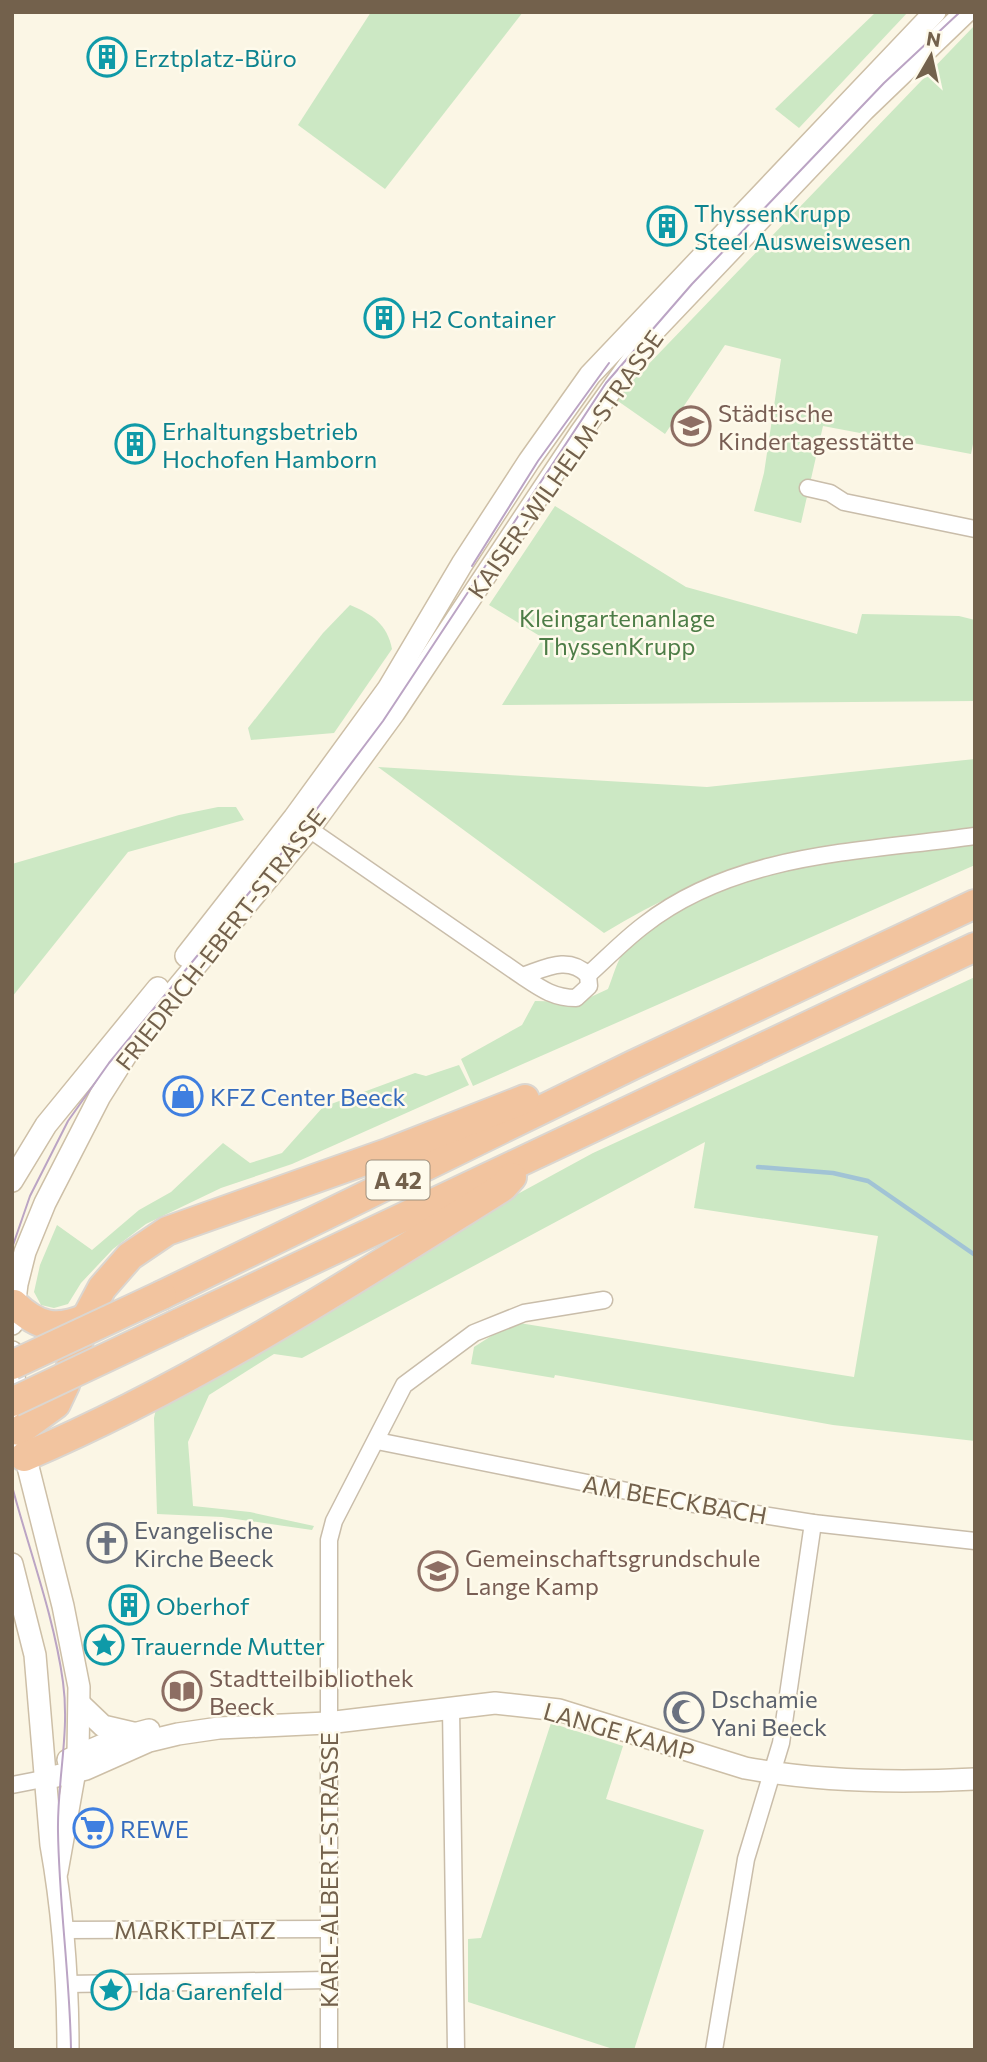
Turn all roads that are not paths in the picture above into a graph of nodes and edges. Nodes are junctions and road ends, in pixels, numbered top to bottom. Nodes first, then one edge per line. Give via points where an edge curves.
1 (935, 12) edge
2 (966, 12) edge
3 (808, 488) dead end
4 (975, 529) edge
5 (355, 751) junction
6 (301, 823) junction
7 (975, 836) edge
8 (975, 904) edge
9 (975, 947) edge
10 (588, 975) junction
11 (522, 976) junction
12 (635, 1064) junction
13 (532, 1154) junction
14 (12, 1181) edge
15 (604, 1300) dead end
16 (13, 1314) edge
17 (86, 1318) junction
18 (12, 1350) edge
19 (12, 1366) edge
20 (12, 1402) edge
21 (377, 1441) junction
22 (17, 1446) edge
23 (813, 1523) junction
24 (975, 1541) edge
25 (12, 1563) edge
26 (80, 1705) junction
27 (451, 1708) junction
28 (327, 1723) junction
29 (219, 1728) junction
30 (135, 1733) junction
31 (77, 1763) junction
32 (774, 1774) junction
33 (48, 1777) junction
34 (975, 1779) edge
35 (12, 1786) edge
36 (58, 1872) junction
37 (328, 1929) junction
38 (62, 1930) junction
39 (328, 1980) junction
40 (67, 1984) junction
41 (68, 2050) edge
42 (328, 2050) edge
43 (456, 2050) edge
44 (714, 2050) edge

1 - 5 main road, KAISER-WILHELM-STRASSE via 590,375 529,461 418,636
2 - 5 main road, KAISER-WILHELM-STRASSE via 864,110 652,333 462,613
3 - 4 street via 844,502
5 - 6 main road, FRIEDRICH-EBERT-STRASSE
6 - 11 street
6 - 14 main road, FRIEDRICH-EBERT-STRASSE via 46,1125
6 - 16 main road, FRIEDRICH-EBERT-STRASSE via 140,1033 105,1087 35,1227 22,1263
7 - 10 street via 834,852 727,880 644,924
8 - 12 highway, A 42
9 - 13 highway, A 42
10 - 11 street via 578,965 562,963
10 - 11 street via 589,986 576,998 560,998
12 - 17 highway via 562,1085 167,1231 130,1255 102,1288
12 - 19 highway, A 42, bridge
13 - 20 highway, A 42, bridge
13 - 22 highway via 503,1187 264,1334 143,1401
15 - 21 street, KARL-ALBERT-STRASSE via 524,1313 474,1333 404,1385
16 - 17 highway via 44,1326 68,1326
17 - 22 highway via 56,1404
18 - 22 main road
21 - 23 street, AM BEECKBACH
21 - 28 street, KARL-ALBERT-STRASSE via 334,1521 329,1540
22 - 26 main road via 63,1606
23 - 24 street, AM BEECKBACH
23 - 32 street
25 - 33 main road via 35,1655
26 - 30 main road via 103,1726
26 - 31 main road
27 - 28 main road, LANGE KAMP
27 - 32 main road, LANGE KAMP via 495,1703 559,1710
27 - 43 street
28 - 29 main road, LANGE KAMP
28 - 37 street, KARL-ALBERT-STRASSE
29 - 30 main road, LANGE KAMP via 188,1725
29 - 31 main road, LANGE KAMP via 161,1737
30 - 31 main road, LANGE KAMP
31 - 33 main road, LANGE KAMP
31 - 36 main road
32 - 34 main road, LANGE KAMP via 856,1780
32 - 44 street via 746,1859
33 - 35 street
33 - 36 main road via 51,1845
36 - 38 main road
37 - 38 street, MARKTPLATZ
37 - 39 street, KARL-ALBERT-STRASSE
38 - 40 main road
39 - 40 street
39 - 42 street, KARL-ALBERT-STRASSE
40 - 41 main road

